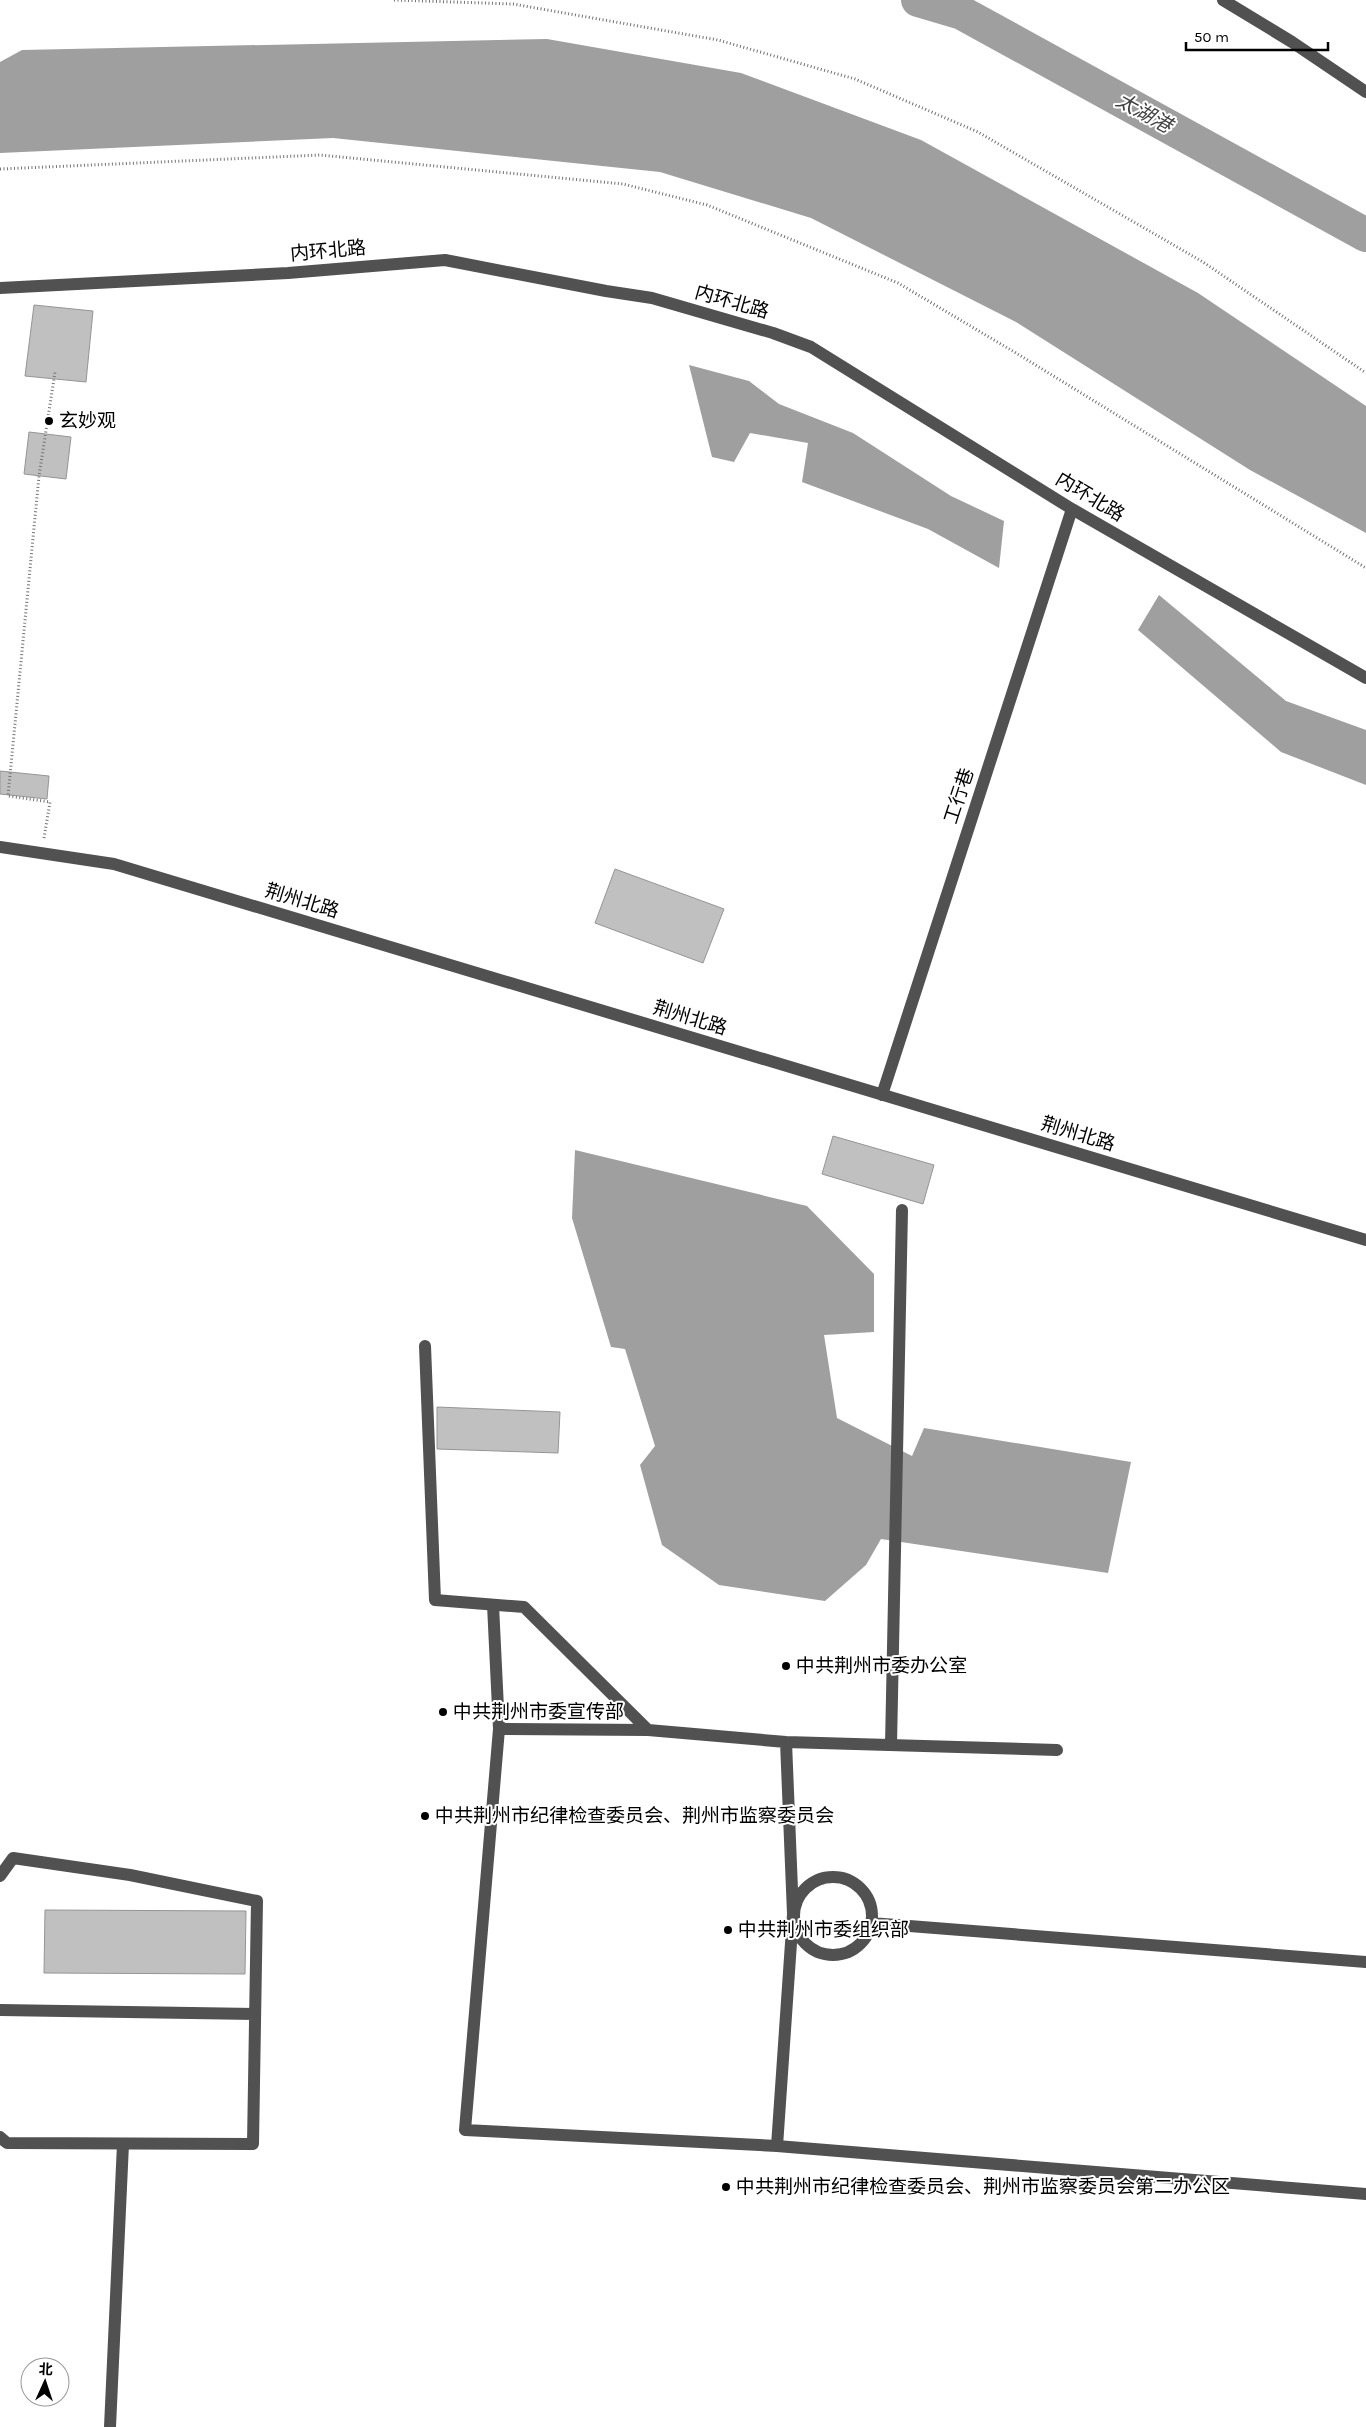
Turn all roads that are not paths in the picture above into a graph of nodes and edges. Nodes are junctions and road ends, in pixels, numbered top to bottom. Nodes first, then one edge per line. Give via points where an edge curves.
1 (1223, 0) edge
2 (1366, 92) edge
3 (0, 288) edge
4 (1072, 509) junction
5 (1366, 678) edge
6 (0, 847) edge
7 (882, 1095) junction
8 (902, 1210) dead end
9 (1366, 1240) edge
10 (425, 1346) dead end
11 (493, 1605) junction
12 (499, 1729) junction
13 (648, 1730) junction
14 (786, 1742) junction
15 (891, 1745) junction
16 (1057, 1750) dead end
17 (0, 1876) edge
18 (793, 1914) junction
19 (871, 1922) junction
20 (1366, 1962) edge
21 (0, 2010) edge
22 (255, 2014) junction
23 (0, 2137) edge
24 (123, 2144) junction
25 (777, 2146) junction
26 (1366, 2194) edge
27 (110, 2427) edge

1 - 2 street
3 - 4 street, 内环北路 via 288,273 445,260 652,298 811,347
4 - 5 street, 内环北路
4 - 7 street, 工行巷
6 - 7 street, 荆州北路 via 114,864
7 - 9 street, 荆州北路
8 - 15 street
10 - 11 street via 435,1600
11 - 12 street
11 - 13 street via 524,1606
12 - 13 street
12 - 25 street via 465,2130
13 - 14 street
14 - 15 street
14 - 18 street
15 - 16 street
17 - 22 street via 13,1858 130,1874 257,1901
18 - 19 street via 801,1939 822,1954 848,1952 859,1945
18 - 19 street via 802,1891 824,1878 837,1878 849,1881 863,1893 871,1910
18 - 25 street
19 - 20 street
21 - 22 street
22 - 24 street via 253,2144
23 - 24 street via 7,2143
24 - 27 street
25 - 26 street

